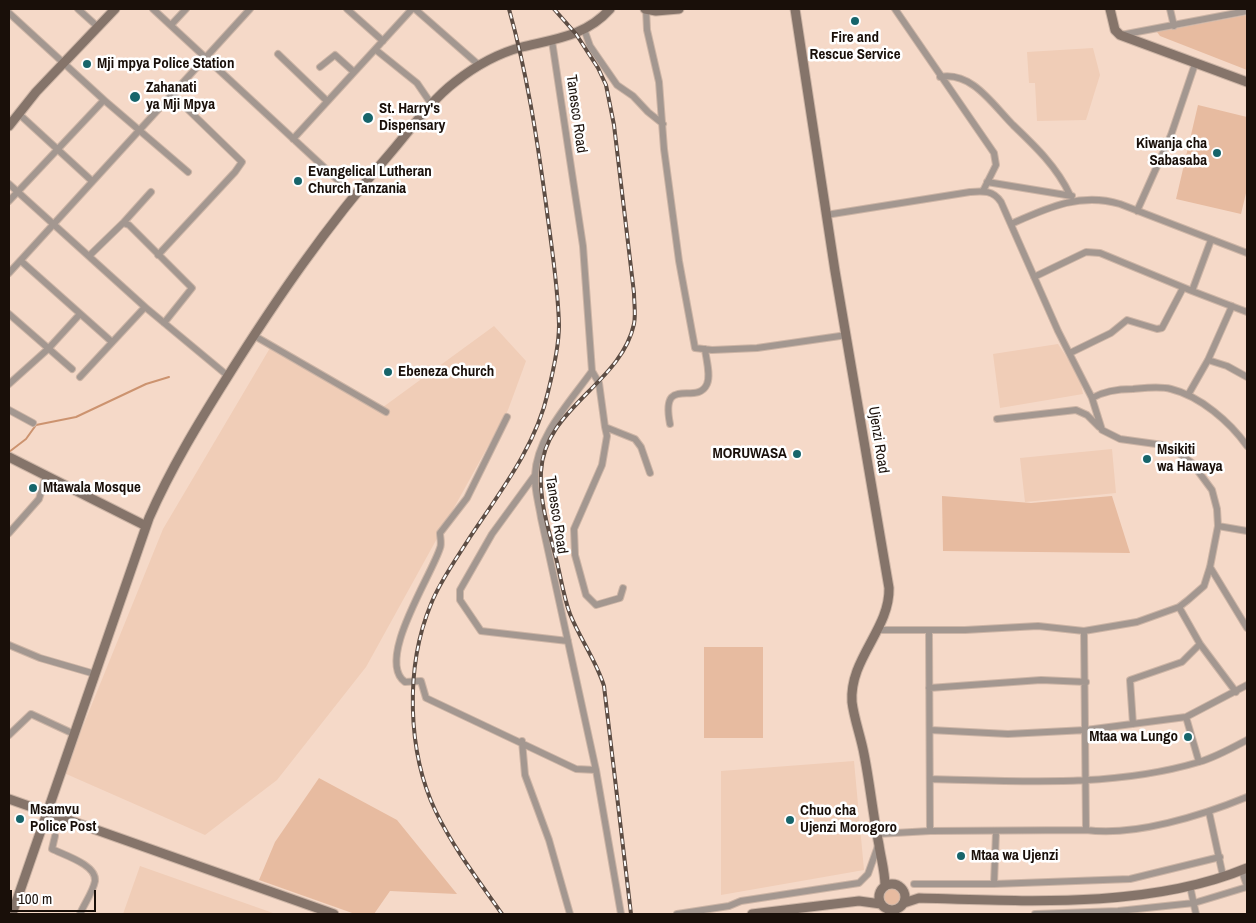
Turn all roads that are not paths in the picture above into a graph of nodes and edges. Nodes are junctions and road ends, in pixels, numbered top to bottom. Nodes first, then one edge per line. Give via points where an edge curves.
1 (78, 9) edge
2 (116, 9) edge
3 (153, 9) edge
4 (186, 9) edge
5 (250, 9) edge
6 (347, 9) edge
7 (414, 9) edge
8 (610, 9) edge
9 (645, 9) edge
10 (679, 9) edge
11 (795, 9) edge
12 (895, 9) edge
13 (1110, 9) edge
14 (1170, 9) edge
15 (1247, 11) edge
16 (9, 13) edge
17 (171, 25) junction
18 (1174, 26) junction
19 (98, 27) junction
20 (584, 29) junction
21 (1120, 35) junction
22 (383, 41) junction
23 (552, 41) junction
24 (376, 50) junction
25 (278, 54) dead end
26 (205, 58) junction
27 (64, 63) junction
28 (1195, 64) junction
29 (480, 66) junction
30 (320, 67) dead end
31 (354, 72) junction
32 (940, 77) junction
33 (1247, 82) edge
34 (172, 94) junction
35 (104, 100) junction
36 (327, 101) junction
37 (432, 104) junction
38 (19, 114) junction
39 (663, 124) junction
40 (9, 126) edge
41 (139, 129) junction
42 (293, 139) junction
43 (59, 149) junction
44 (188, 172) dead end
45 (92, 181) junction
46 (987, 182) junction
47 (9, 184) edge
48 (16, 191) junction
49 (983, 191) junction
50 (151, 192) dead end
51 (354, 195) junction
52 (1070, 195) junction
53 (1080, 199) junction
54 (9, 201) edge
55 (1137, 211) junction
56 (826, 215) junction
57 (124, 222) junction
58 (53, 223) junction
59 (1011, 224) junction
60 (1211, 240) junction
61 (1247, 253) edge
62 (158, 255) junction
63 (89, 256) junction
64 (21, 261) junction
65 (9, 273) edge
66 (1034, 278) junction
67 (1183, 288) junction
68 (1192, 291) junction
69 (1232, 306) junction
70 (145, 307) junction
71 (1247, 312) edge
72 (9, 314) edge
73 (80, 314) junction
74 (164, 324) junction
75 (253, 335) junction
76 (847, 335) junction
77 (112, 342) junction
78 (48, 350) junction
79 (705, 350) junction
80 (1070, 353) junction
81 (1208, 360) junction
82 (72, 369) dead end
83 (592, 371) junction
84 (80, 376) dead end
85 (228, 376) junction
86 (1247, 377) edge
87 (9, 384) edge
88 (1188, 396) junction
89 (1092, 398) junction
90 (9, 410) edge
91 (386, 412) dead end
92 (507, 417) dead end
93 (997, 420) dead end
94 (33, 423) dead end
95 (670, 424) dead end
96 (605, 427) junction
97 (1102, 430) junction
98 (1245, 437) edge
99 (1247, 446) edge
100 (9, 457) edge
101 (650, 473) dead end
102 (535, 475) junction
103 (46, 476) junction
104 (146, 526) junction
105 (1218, 526) junction
106 (1246, 529) edge
107 (9, 533) edge
108 (1210, 567) junction
109 (623, 588) dead end
110 (1179, 607) junction
111 (1247, 628) edge
112 (877, 630) junction
113 (928, 631) junction
114 (1084, 631) junction
115 (568, 641) junction
116 (1200, 644) junction
117 (9, 645) edge
118 (95, 674) junction
119 (1086, 682) junction
120 (1247, 685) edge
121 (929, 688) junction
122 (1236, 692) junction
123 (1186, 718) junction
124 (1133, 724) junction
125 (930, 730) junction
126 (1086, 730) junction
127 (74, 734) junction
128 (9, 735) edge
129 (1247, 740) edge
130 (522, 741) junction
131 (1199, 762) junction
132 (596, 770) junction
133 (930, 779) junction
134 (1087, 780) junction
135 (1247, 797) edge
136 (9, 799) edge
137 (46, 811) junction
138 (1208, 812) junction
139 (1086, 830) junction
140 (930, 832) junction
141 (996, 832) junction
142 (878, 834) junction
143 (55, 836) dead end
144 (879, 845) junction
145 (1220, 857) junction
146 (885, 868) junction
147 (1244, 869) edge
148 (1223, 876) junction
149 (914, 884) dead end
150 (994, 884) junction
151 (1190, 886) junction
152 (1247, 887) edge
153 (882, 888) junction
154 (901, 888) junction
155 (1121, 895) junction
156 (919, 898) junction
157 (858, 901) junction
158 (1194, 904) junction
159 (900, 908) edge
160 (887, 909) edge
161 (1123, 911) junction
162 (12, 914) edge
163 (80, 914) edge
164 (334, 914) edge
165 (570, 914) edge
166 (621, 914) edge
167 (677, 914) edge
168 (752, 914) edge
169 (1035, 914) edge
170 (1196, 914) edge

1 - 19 street
2 - 19 street
3 - 17 street
4 - 17 street
5 - 26 street
6 - 22 street
7 - 22 street
7 - 29 street
8 - 20 street
9 - 10 street
9 - 39 street
11 - 56 street, Ujenzi Road
12 - 32 street
13 - 21 street via 1115,30
14 - 18 street
15 - 18 street
16 - 27 street
17 - 26 street
18 - 21 street
19 - 27 street
20 - 23 street
20 - 39 street via 590,46 617,85
21 - 28 street
22 - 24 street
23 - 29 street via 520,48
23 - 83 street, Tanesco Road via 583,246
24 - 31 street
24 - 37 street via 416,83
25 - 36 street
26 - 34 street
26 - 42 street
27 - 35 street
27 - 38 street
28 - 33 street
28 - 55 street via 1170,135
29 - 37 street via 456,81
30 - 31 street via 335,55
31 - 36 street
32 - 46 street via 994,153 996,165
32 - 52 street via 964,79 990,99 1062,178
34 - 41 street
34 - 62 street via 242,162
35 - 41 street
35 - 43 street
36 - 42 street
37 - 51 street
38 - 40 street
38 - 43 street
39 - 79 street via 679,262 692,336 695,348
41 - 44 street
41 - 45 street
42 - 51 street
43 - 45 street
43 - 48 street
45 - 58 street
46 - 49 street
46 - 52 street
47 - 48 street
48 - 54 street
48 - 58 street
49 - 56 street
49 - 59 street via 997,197
50 - 57 street
51 - 75 street via 322,235
52 - 53 street
53 - 55 street via 1112,202
53 - 59 street via 1056,205
55 - 60 street
56 - 76 street, Ujenzi Road
57 - 62 street
57 - 63 street
58 - 63 street
58 - 64 street
59 - 66 street
60 - 61 street
60 - 68 street
62 - 74 street via 192,289
63 - 70 street
64 - 65 street
64 - 73 street
66 - 67 street via 1091,252
66 - 80 street
67 - 68 street
67 - 80 street via 1162,328 1127,320 1111,333
68 - 69 street
69 - 71 street
69 - 81 street
70 - 74 street
70 - 77 street
72 - 78 street
73 - 77 street
73 - 78 street
74 - 85 street
75 - 85 street
75 - 91 street
76 - 79 street via 757,348
76 - 112 street, Ujenzi Road via 889,588 889,602
77 - 84 street
78 - 82 street
78 - 87 street
79 - 95 street via 708,383 695,392 670,398 667,406
80 - 89 street
81 - 86 street
81 - 88 street
83 - 96 street via 599,383
83 - 102 street, Tanesco Road via 556,421 543,446
85 - 104 street via 169,473
88 - 89 street via 1171,389 1156,388 1108,392
88 - 98 street
89 - 97 street
90 - 94 street
92 - 130 street via 467,498 440,533 441,547 397,645 396,663 404,682 421,682 426,698
93 - 97 street via 1076,410 1087,415
96 - 101 street via 635,439
96 - 109 street via 607,436 602,465 574,529 574,555 586,595 596,605 620,598
97 - 105 street via 1120,439 1167,446 1192,463 1212,490
98 - 99 street
100 - 103 street
102 - 115 street, Tanesco Road
102 - 115 street via 492,534 459,595 481,631
103 - 104 street
103 - 107 street via 38,498
104 - 118 street
105 - 106 street
105 - 108 street
108 - 110 street via 1204,586
108 - 111 street
110 - 114 street via 1120,626
110 - 116 street
112 - 113 street
112 - 142 street, Ujenzi Road via 859,662 852,702
113 - 114 street via 1038,626
113 - 121 street
114 - 119 street
115 - 132 street, Tanesco Road
116 - 122 street
116 - 124 street via 1182,662 1130,680
117 - 118 street
118 - 127 street
119 - 121 street via 1041,680
119 - 126 street
120 - 122 street
121 - 125 street
122 - 123 street
123 - 124 street
123 - 131 street
124 - 126 street
125 - 126 street via 1008,734
125 - 133 street
126 - 134 street
127 - 128 street via 31,714
127 - 137 street
129 - 131 street
130 - 132 street via 576,769
130 - 165 street via 525,775 549,840
131 - 134 street via 1144,774
132 - 166 street, Tanesco Road
133 - 134 street
133 - 140 street
134 - 139 street
135 - 138 street
136 - 137 street
137 - 162 street
137 - 164 street
138 - 139 street via 1106,832
138 - 145 street
139 - 141 street
140 - 141 street
140 - 142 street
141 - 150 street
142 - 144 street, Ujenzi Road
143 - 163 street via 52,849 89,868 95,875 95,883
144 - 146 street, Ujenzi Road
144 - 167 street via 868,874 859,883
145 - 148 street
145 - 150 street via 1130,879
146 - 153 street
146 - 154 street
147 - 148 street
147 - 152 street
148 - 151 street
149 - 150 street
151 - 155 street
151 - 158 street
152 - 158 street
153 - 154 street
153 - 157 street
153 - 160 street via 879,898
154 - 156 street
154 - 159 street
155 - 156 street via 1058,901
155 - 161 street
156 - 159 street
157 - 160 street
157 - 168 street
158 - 161 street
158 - 170 street
159 - 160 street
161 - 169 street

